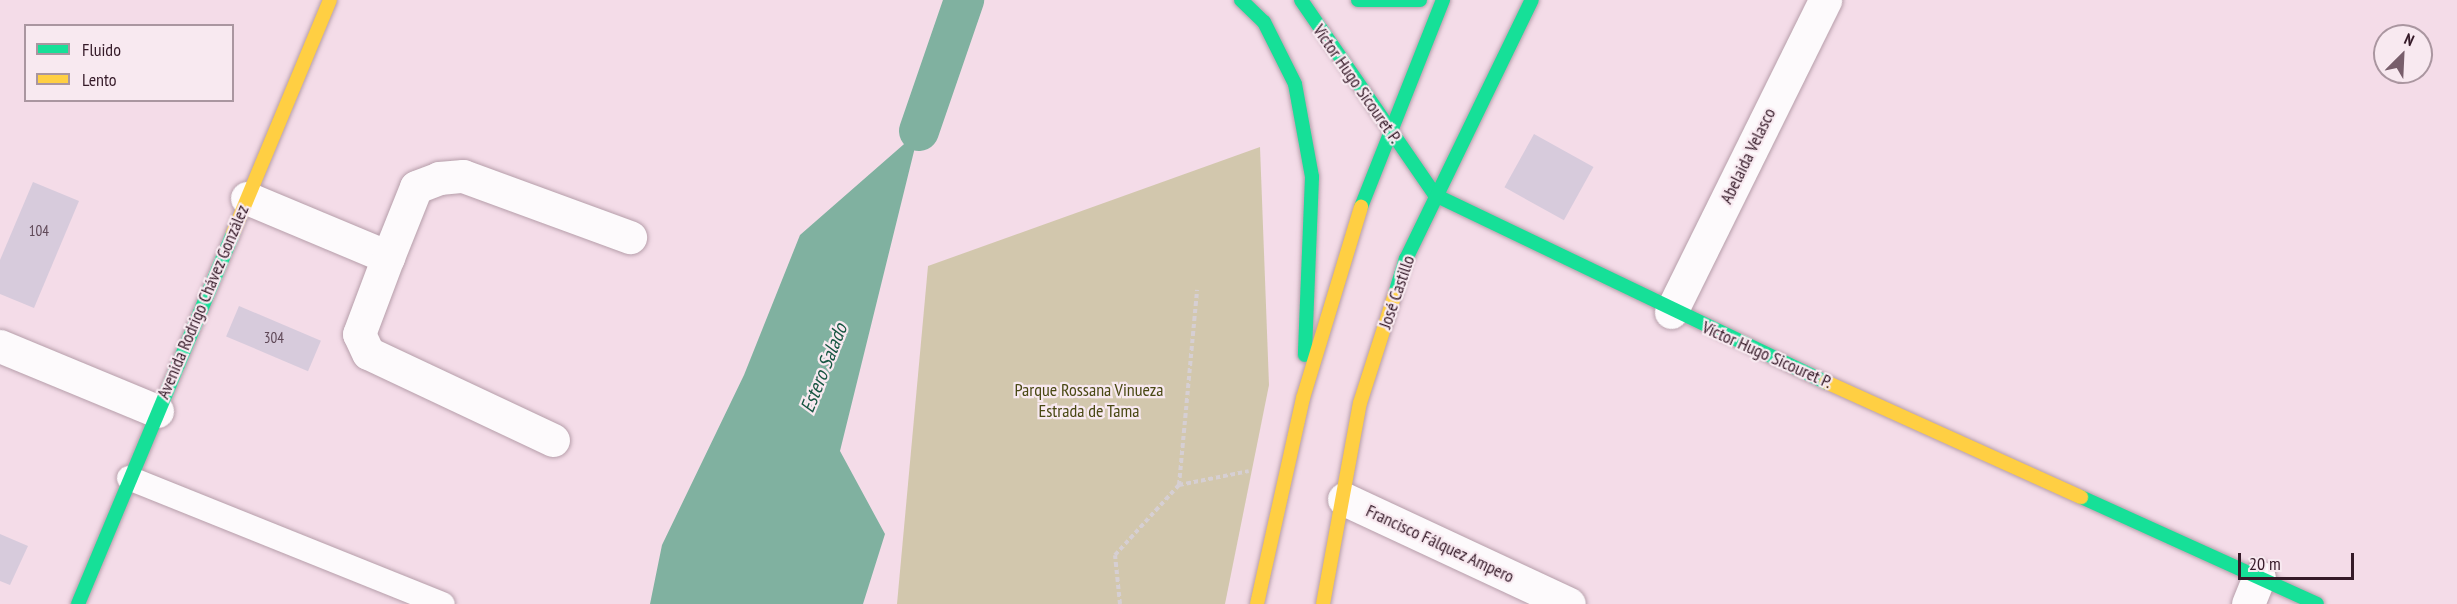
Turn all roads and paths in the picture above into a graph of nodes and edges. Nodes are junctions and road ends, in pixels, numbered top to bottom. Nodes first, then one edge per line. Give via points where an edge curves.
1 (330, 0) edge
2 (1241, 0) edge
3 (1301, 0) edge
4 (1358, 0) edge
5 (1420, 0) edge
6 (1443, 0) edge
7 (1532, 0) edge
8 (1825, 0) edge
9 (1389, 130) junction
10 (1435, 195) junction
11 (247, 198) junction
12 (630, 237) dead end
13 (388, 257) junction
14 (1197, 290) dead end
15 (1671, 312) junction
16 (0, 346) edge
17 (1303, 398) junction
18 (157, 411) junction
19 (553, 440) dead end
20 (1288, 463) junction
21 (129, 478) junction
22 (1179, 485) junction
23 (1344, 499) junction
24 (2254, 590) edge
25 (78, 604) edge
26 (443, 604) edge
27 (1120, 604) edge
28 (1257, 604) edge
29 (1323, 604) edge
30 (1569, 604) edge
31 (2317, 604) edge

1 - 11 street, Avenida Rodrigo Chávez González
2 - 17 street via 1264,22 1294,84 1312,177
3 - 9 street, Víctor Hugo Sicouret P.
4 - 5 street
6 - 9 street
7 - 10 street, José Castillo
8 - 15 street, Abelaida Velasco
9 - 10 street, Víctor Hugo Sicouret P.
9 - 17 street
10 - 15 street, Víctor Hugo Sicouret P.
10 - 23 street, José Castillo via 1406,260 1360,403
11 - 13 street
11 - 18 street, Avenida Rodrigo Chávez González
12 - 13 street via 463,176 439,178 416,187
13 - 19 street via 359,334 368,353
14 - 22 path
15 - 24 street, Víctor Hugo Sicouret P.
16 - 18 street
17 - 20 street
18 - 21 street, Avenida Rodrigo Chávez González
20 - 22 path
20 - 28 street
21 - 25 street, Avenida Rodrigo Chávez González
21 - 26 lane
22 - 27 path via 1115,555
23 - 29 street, José Castillo
23 - 30 street, Francisco Fálquez Ampero
24 - 31 street, Víctor Hugo Sicouret P.

